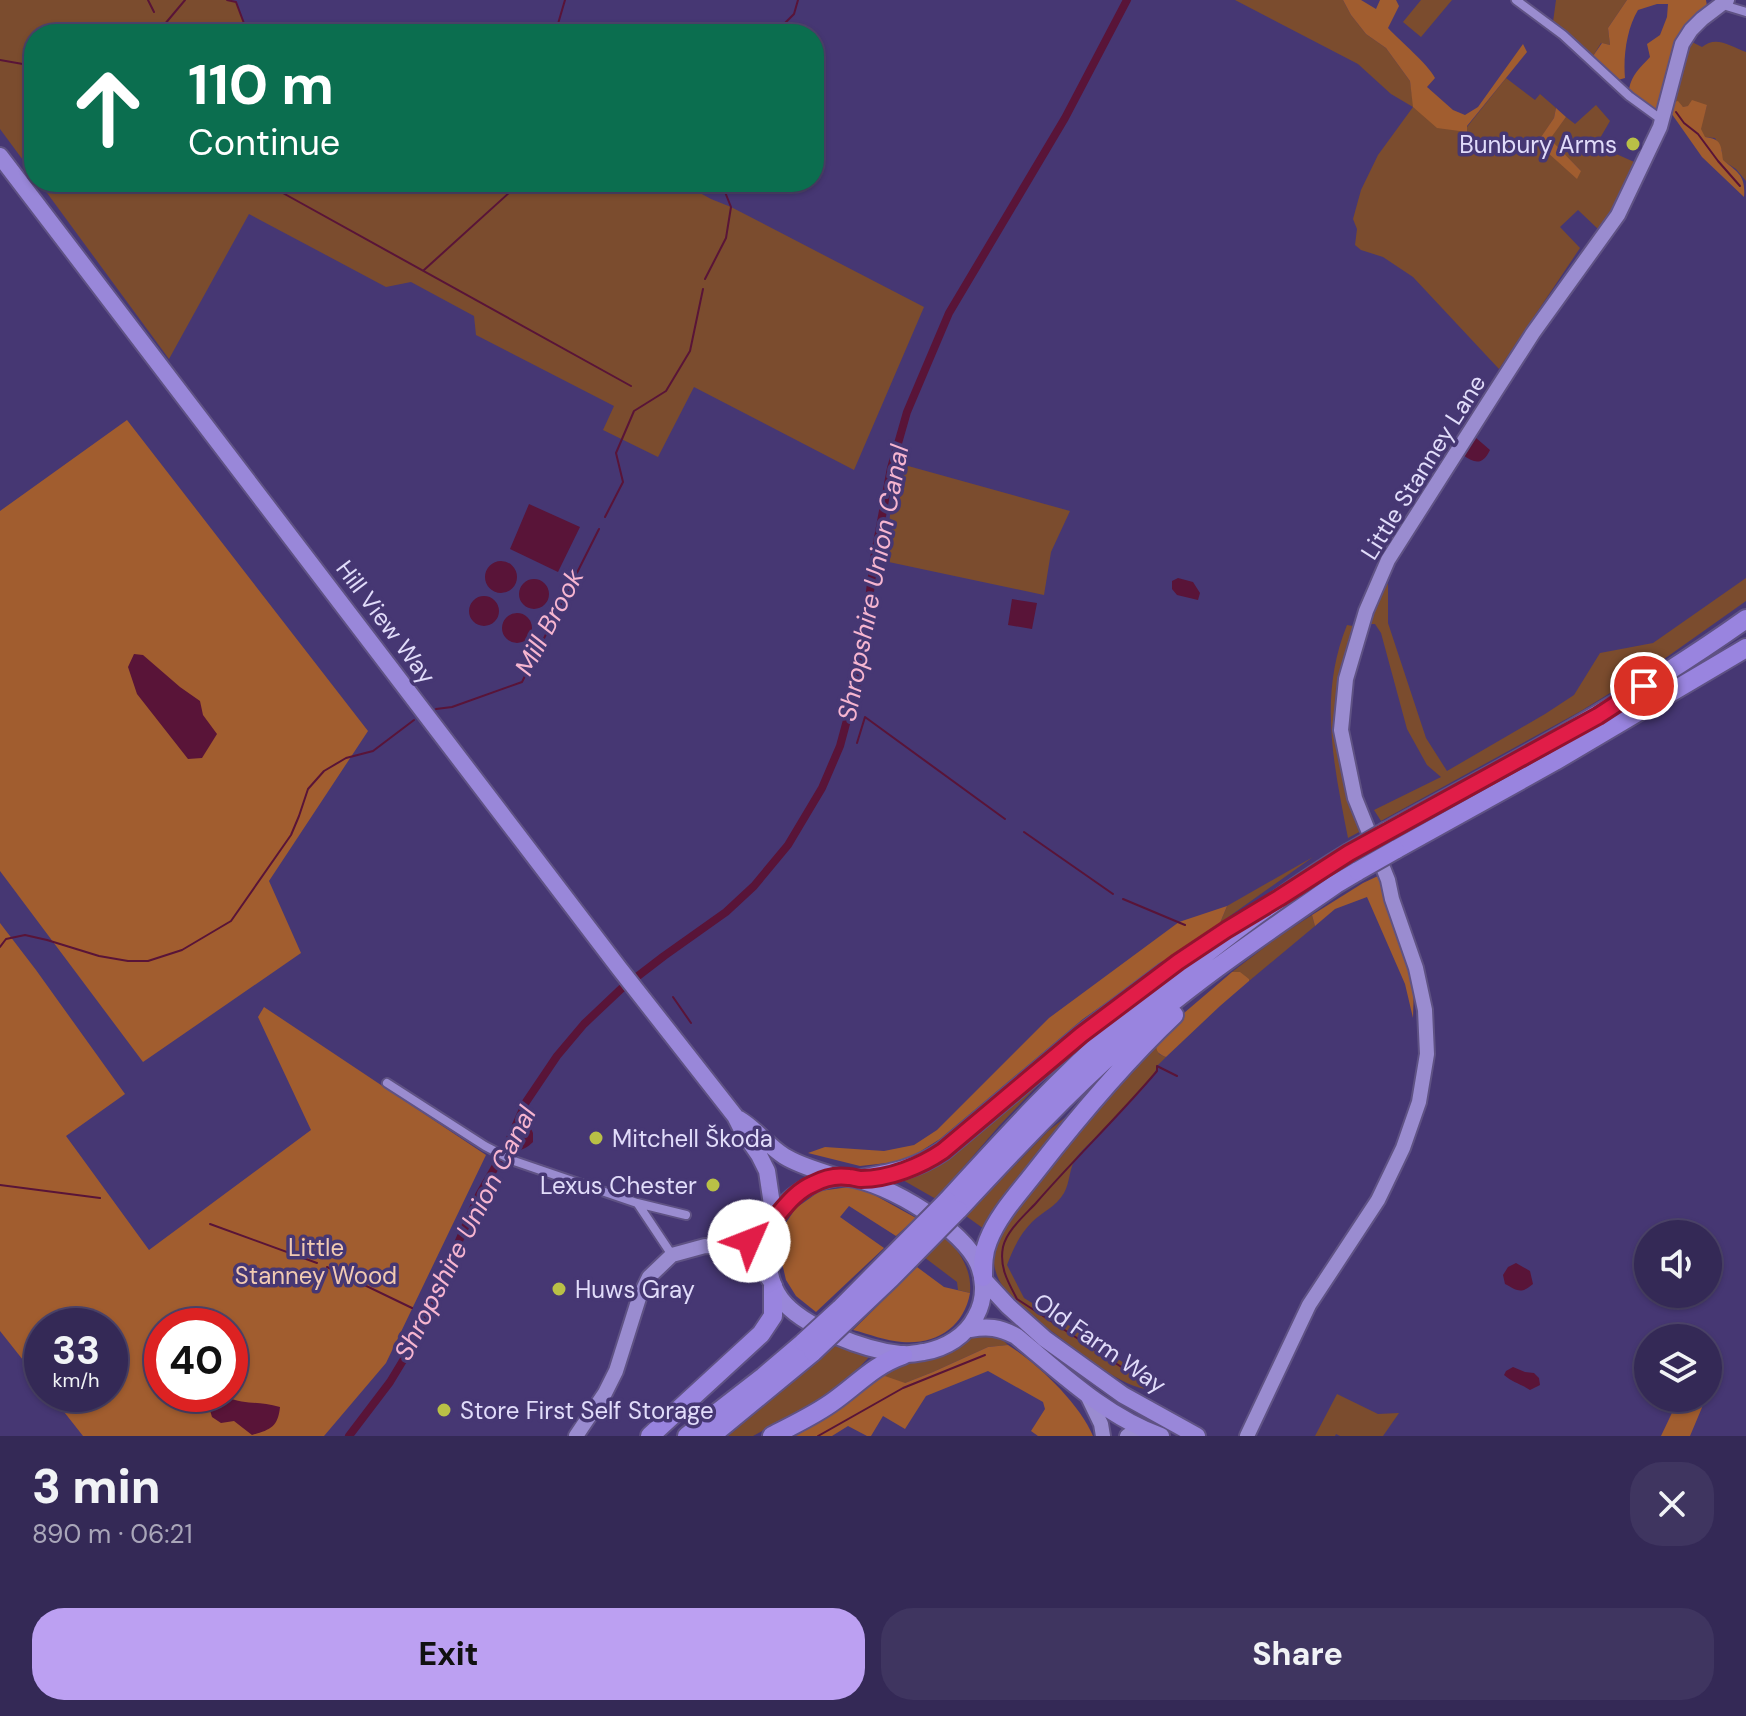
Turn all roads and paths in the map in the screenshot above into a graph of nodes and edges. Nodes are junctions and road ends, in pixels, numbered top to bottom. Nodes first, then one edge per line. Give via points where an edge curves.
1 (1516, 0) edge
2 (1725, 2) edge
3 (1746, 12) edge
4 (1662, 120) junction
5 (0, 156) edge
6 (24, 187) edge
7 (27, 192) edge
8 (1746, 619) edge
9 (1746, 640) edge
10 (1746, 648) edge
11 (1673, 691) junction
12 (1279, 898) junction
13 (1269, 931) junction
14 (387, 1083) dead end
15 (735, 1116) junction
16 (838, 1177) junction
17 (861, 1179) junction
18 (637, 1203) junction
19 (952, 1205) junction
20 (686, 1215) dead end
21 (773, 1220) junction
22 (731, 1247) junction
23 (672, 1255) junction
24 (983, 1278) junction
25 (772, 1285) junction
26 (970, 1329) junction
27 (808, 1347) junction
28 (903, 1355) junction
29 (1087, 1395) junction
30 (1149, 1409) junction
31 (1135, 1433) edge
32 (576, 1436) edge
33 (650, 1436) edge
34 (687, 1436) edge
35 (711, 1436) edge
36 (772, 1436) edge
37 (1103, 1436) edge
38 (1161, 1436) edge
39 (1197, 1436) edge
40 (1247, 1436) edge

1 - 4 street
2 - 3 street
2 - 4 street, Little Stanney Lane via 1682,44
4 - 40 street, Little Stanney Lane via 1618,215 1533,333 1388,560 1366,611 1346,679 1341,730 1355,798 1416,968 1427,1054 1419,1102 1403,1148 1378,1200 1309,1305
5 - 6 main road, Hill View Way
7 - 15 main road, Hill View Way
8 - 12 highway, bridge via 1598,716 1387,831
9 - 11 highway
10 - 11 highway
11 - 13 highway, bridge via 1358,871
12 - 17 highway via 1166,971 935,1156
12 - 19 highway via 1117,1028 1032,1110
13 - 19 highway via 1127,1040
13 - 24 highway via 1139,1048 1085,1109 1001,1216 987,1242
14 - 18 street via 514,1161
15 - 16 main road, Hill View Way via 784,1156
15 - 21 main road, Hill View Way via 767,1171
16 - 17 main road
16 - 21 main road via 809,1185
17 - 24 main road via 924,1210 949,1229 975,1259
18 - 20 street
18 - 23 street
19 - 27 highway, bridge via 840,1309
21 - 22 street via 760,1235
21 - 25 main road via 768,1257
22 - 23 street via 705,1246
22 - 25 street via 761,1269
23 - 32 street via 649,1277 616,1371
24 - 26 main road via 979,1311
24 - 30 main road, Old Farm Way via 1045,1339
25 - 28 main road via 793,1313 826,1331
25 - 33 highway via 773,1316 761,1334
26 - 28 main road via 943,1346
26 - 29 main road, Old Farm Way via 1003,1328
27 - 34 highway
27 - 35 highway
28 - 36 highway via 877,1366 834,1401
29 - 31 main road, Old Farm Way
29 - 37 street
30 - 31 street
30 - 39 main road, Old Farm Way
31 - 38 main road, Old Farm Way

